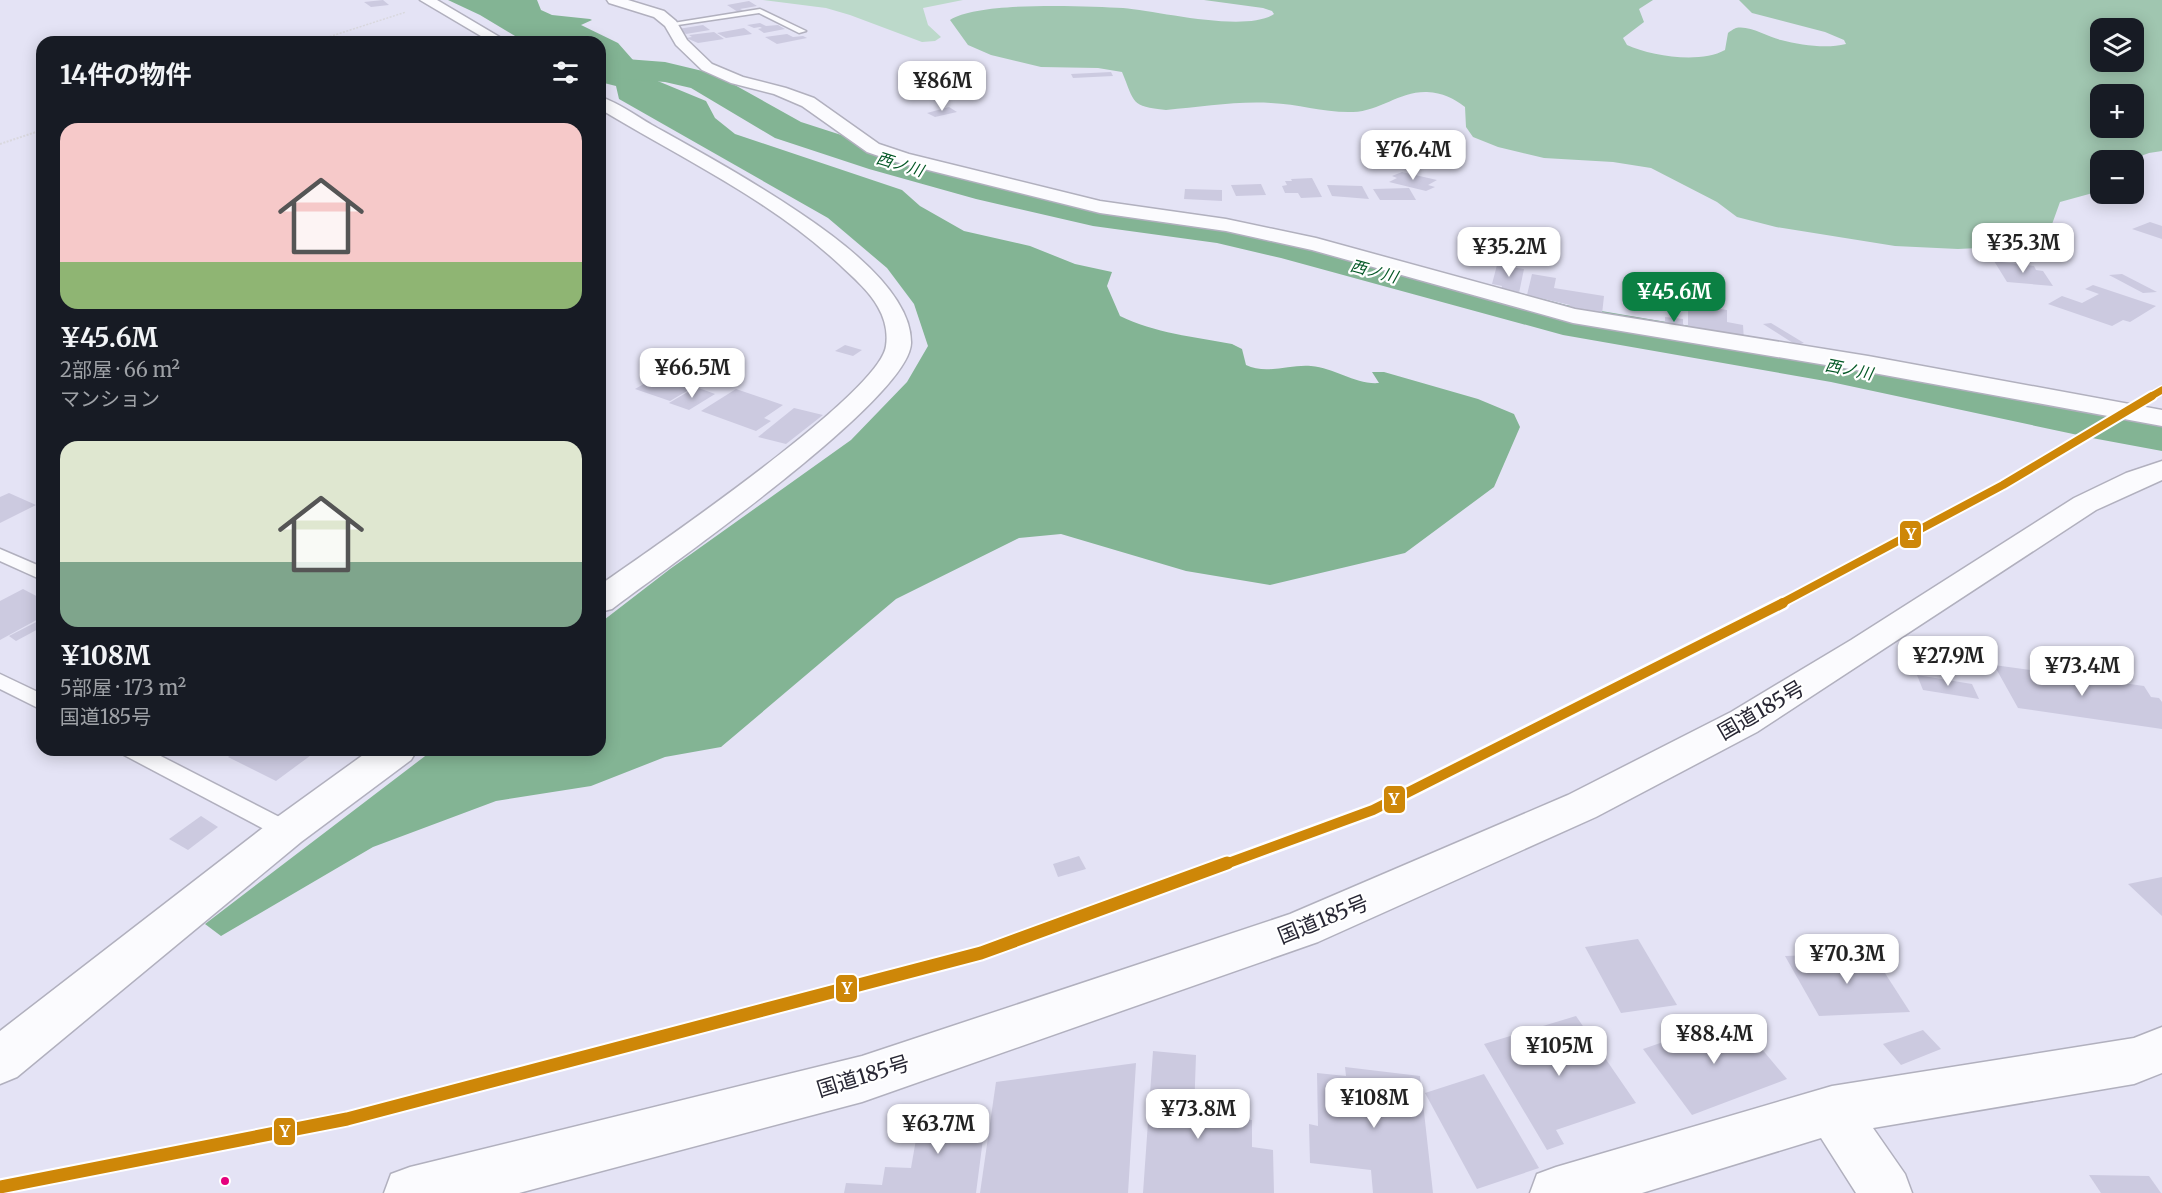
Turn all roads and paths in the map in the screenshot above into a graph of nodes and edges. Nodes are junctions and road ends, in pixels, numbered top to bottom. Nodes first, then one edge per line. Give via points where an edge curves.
1 (427, 0) edge
2 (614, 0) edge
3 (407, 11) dead end
4 (671, 24) junction
5 (802, 32) dead end
6 (331, 36) edge
7 (490, 36) edge
8 (606, 106) edge
9 (36, 132) edge
10 (0, 144) edge
11 (2162, 418) edge
12 (2162, 470) edge
13 (0, 554) edge
14 (36, 571) edge
15 (606, 597) edge
16 (0, 681) edge
17 (36, 700) edge
18 (143, 756) edge
19 (389, 756) edge
20 (287, 831) junction
21 (2162, 1050) edge
22 (0, 1061) edge
23 (1832, 1110) junction
24 (410, 1193) edge
25 (1556, 1193) edge
26 (1886, 1193) edge

1 - 7 main road
2 - 4 main road via 659,14
3 - 6 path
4 - 5 lane via 760,11
4 - 11 main road via 681,42 707,67 808,102 873,148 903,158 1100,207 1226,225 1316,244 1573,316 1868,364
8 - 15 main road via 740,181 842,254 878,290 897,321 898,351 874,386 812,444
9 - 10 path
12 - 24 main road, 国道185号 via 2085,504 1744,722 1582,806 1302,929 862,1078
13 - 14 lane
16 - 17 lane
18 - 20 lane
19 - 20 main road
20 - 22 main road
21 - 23 main road via 2134,1061
23 - 25 main road
23 - 26 main road

